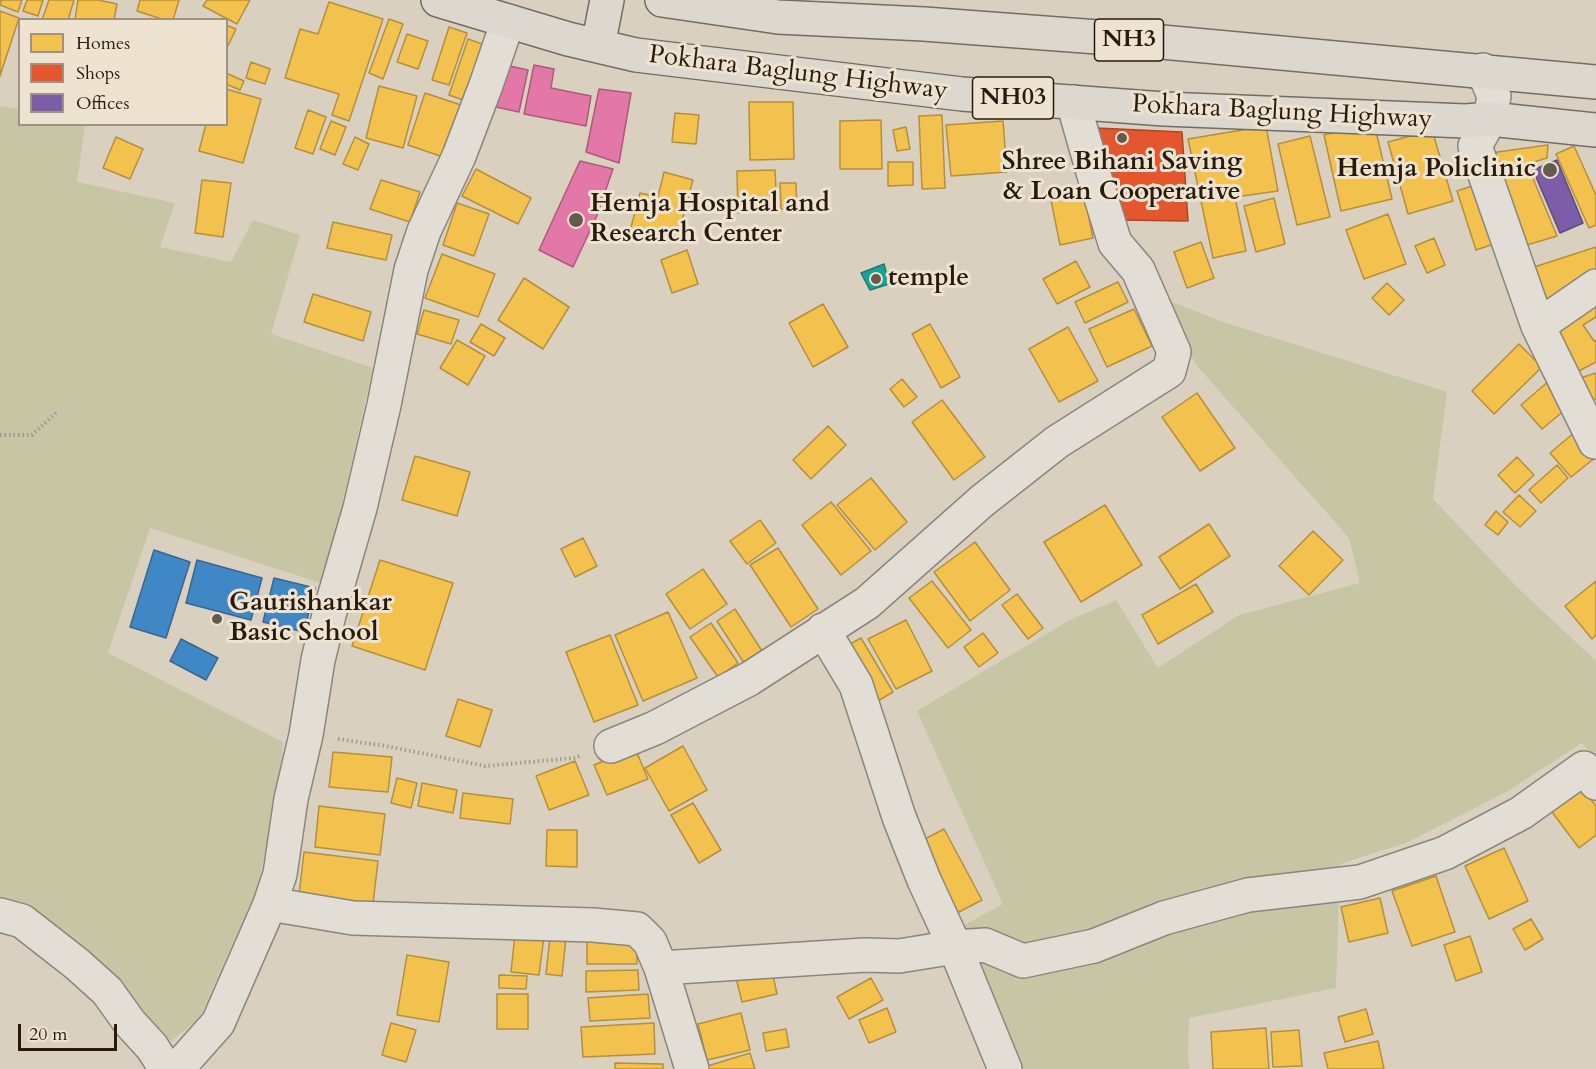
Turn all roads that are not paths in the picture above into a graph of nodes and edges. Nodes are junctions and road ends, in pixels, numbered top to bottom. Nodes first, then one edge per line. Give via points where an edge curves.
1 (438, 0) edge
2 (607, 0) edge
3 (662, 0) edge
4 (847, 10) edge
5 (508, 21) junction
6 (598, 46) junction
7 (1483, 70) junction
8 (1596, 82) edge
9 (1073, 102) junction
10 (1490, 119) junction
11 (1596, 130) edge
12 (1596, 286) edge
13 (1538, 326) junction
14 (1595, 442) edge
15 (822, 630) junction
16 (611, 746) road end
17 (1596, 783) edge
18 (270, 904) junction
19 (0, 915) edge
20 (955, 947) junction
21 (661, 968) junction
22 (166, 1069) edge
23 (177, 1069) edge
24 (692, 1069) edge
25 (1005, 1069) edge

1 - 5 highway, Pokhara Baglung Highway / NH03
2 - 6 highway
3 - 4 highway, NH3 via 778,17
4 - 7 highway, NH3
5 - 6 highway, Pokhara Baglung Highway / NH03
5 - 18 street via 459,156 424,231 411,270 360,508 318,660 280,874
6 - 9 highway, Pokhara Baglung Highway / NH03 via 636,55 962,94
7 - 8 highway, NH3
7 - 10 street via 1494,96
9 - 10 highway, Pokhara Baglung Highway / NH03 via 1164,109
9 - 15 street via 1115,243 1138,270 1174,352 1169,370 1057,442 982,501 867,603
10 - 11 highway, Pokhara Baglung Highway / NH03
10 - 13 street via 1475,146
12 - 13 street
13 - 14 street
15 - 16 street via 749,679 655,728
15 - 20 street via 856,685 899,817
17 - 20 street via 1584,768 1521,813 1445,853 1360,882 1248,896 1164,918 1094,946 1023,961 985,945
18 - 21 street via 353,918 593,925 636,930 650,942
18 - 23 street via 218,1023
19 - 22 street via 22,921 77,963 107,992
20 - 21 street via 899,956
20 - 25 street
21 - 24 street

